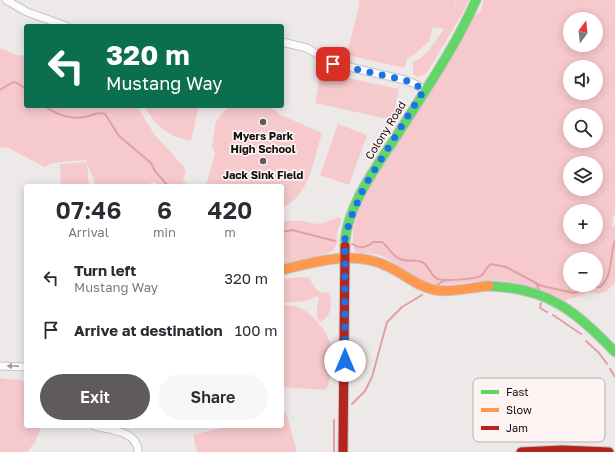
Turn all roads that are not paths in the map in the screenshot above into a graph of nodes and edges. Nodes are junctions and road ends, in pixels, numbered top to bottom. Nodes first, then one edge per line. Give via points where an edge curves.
1 (6, 0) edge
2 (476, 0) edge
3 (60, 24) edge
4 (284, 42) edge
5 (424, 90) junction
6 (345, 258) junction
7 (284, 270) edge
8 (615, 352) edge
9 (0, 366) edge
10 (24, 367) edge
11 (102, 428) edge
12 (138, 452) edge
13 (343, 452) edge
14 (521, 452) edge
15 (609, 452) edge

1 - 3 street via 27,12
2 - 5 street, Colony Road via 467,21
4 - 5 street via 307,48 332,64 405,80
5 - 6 street, Colony Road via 357,200 345,238
6 - 7 street
6 - 8 street via 380,263 419,285 434,290 492,286 537,293 573,312
6 - 13 street, Colony Road
10 -> 9 street
11 - 12 street via 128,435 136,444
14 - 15 street

